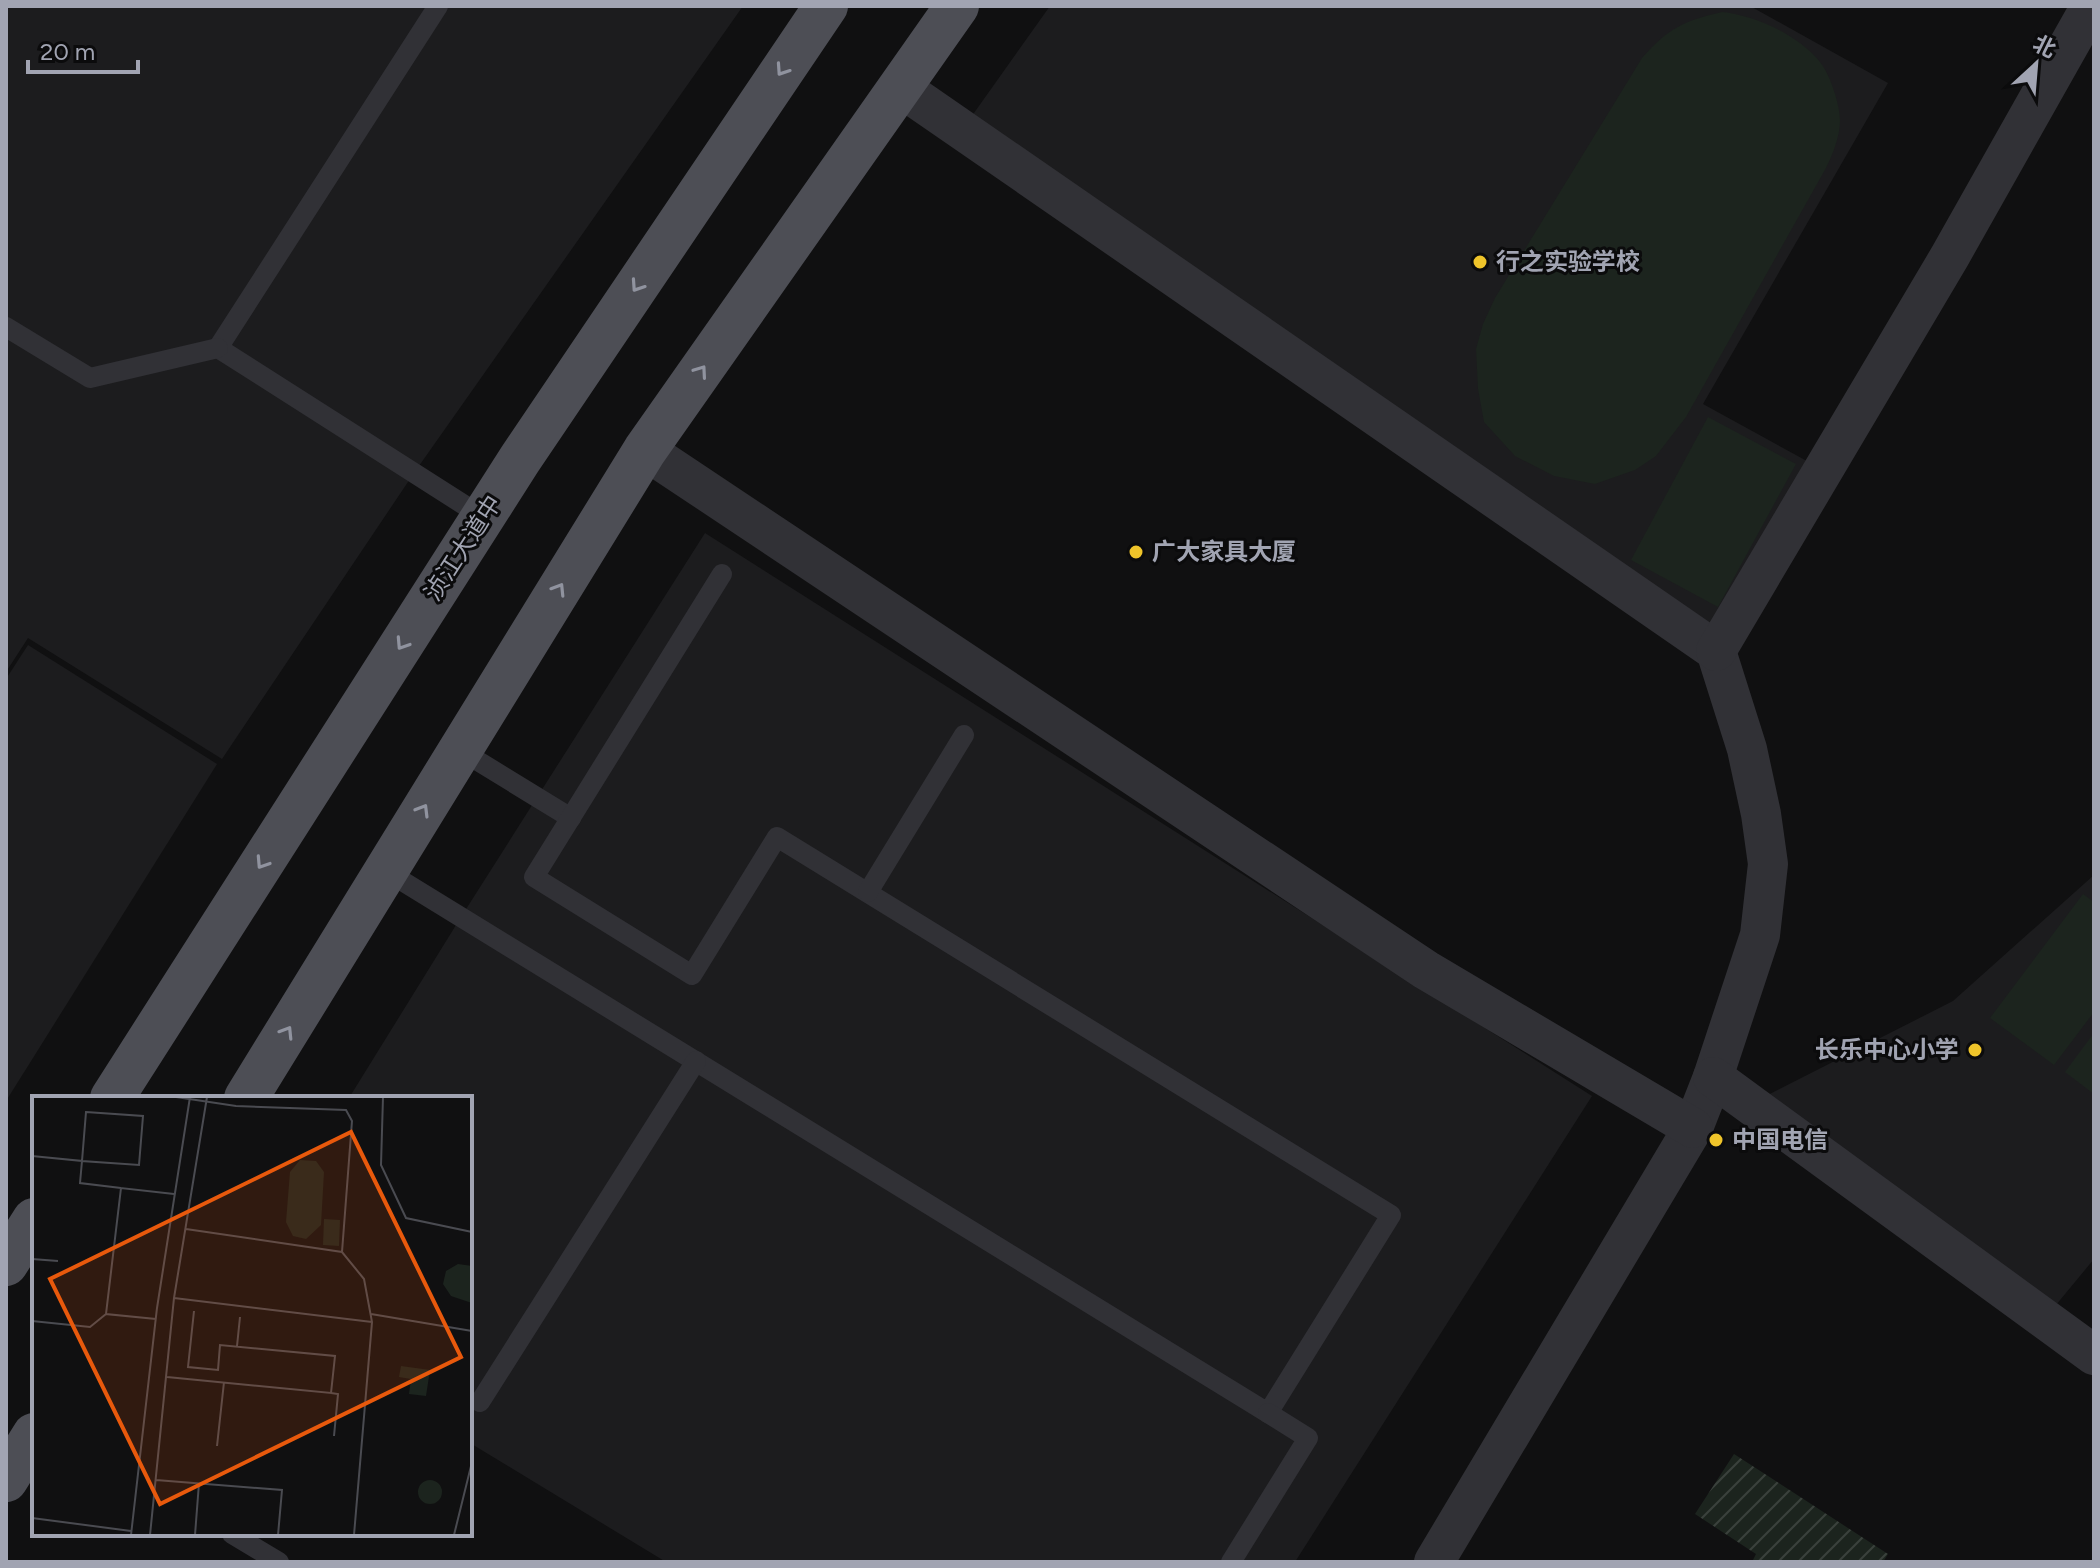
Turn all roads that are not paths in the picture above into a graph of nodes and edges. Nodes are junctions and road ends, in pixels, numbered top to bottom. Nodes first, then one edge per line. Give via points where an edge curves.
1 (438, 6) edge
2 (826, 6) edge
3 (957, 6) edge
4 (2091, 6) edge
5 (900, 87) junction
6 (6, 327) edge
7 (218, 348) junction
8 (645, 450) junction
9 (483, 517) junction
10 (722, 574) dead end
11 (1716, 651) junction
12 (964, 735) dead end
13 (460, 750) junction
14 (571, 818) junction
15 (386, 871) junction
16 (868, 892) junction
17 (696, 1061) junction
18 (1713, 1077) junction
19 (113, 1096) edge
20 (247, 1096) edge
21 (1693, 1128) junction
22 (32, 1223) edge
23 (6, 1264) edge
24 (2094, 1355) edge
25 (480, 1402) dead end
26 (1268, 1413) junction
27 (32, 1438) edge
28 (6, 1480) edge
29 (235, 1536) edge
30 (277, 1561) edge
31 (1231, 1562) edge
32 (1434, 1562) edge

1 - 7 lane
2 -> 9 main road, 浈江大道中
3 - 5 main road
4 - 11 street
8 -> 5 main road
5 - 11 street
6 - 7 lane via 90,378
7 - 9 lane
13 -> 8 main road
8 - 21 street via 1426,970
9 -> 19 main road, 浈江大道中
10 - 14 lane
11 - 18 street via 1747,749 1768,864 1760,935
12 - 16 lane
13 - 14 lane
15 -> 13 main road
14 - 16 lane via 534,877 692,975 777,837
15 - 17 lane
20 -> 15 main road
16 - 26 lane via 1391,1215
17 - 25 lane
17 - 26 lane
18 - 21 street
18 - 24 street
21 - 32 street
22 - 23 main road
26 - 31 lane via 1308,1438
27 - 28 main road
29 - 30 lane

